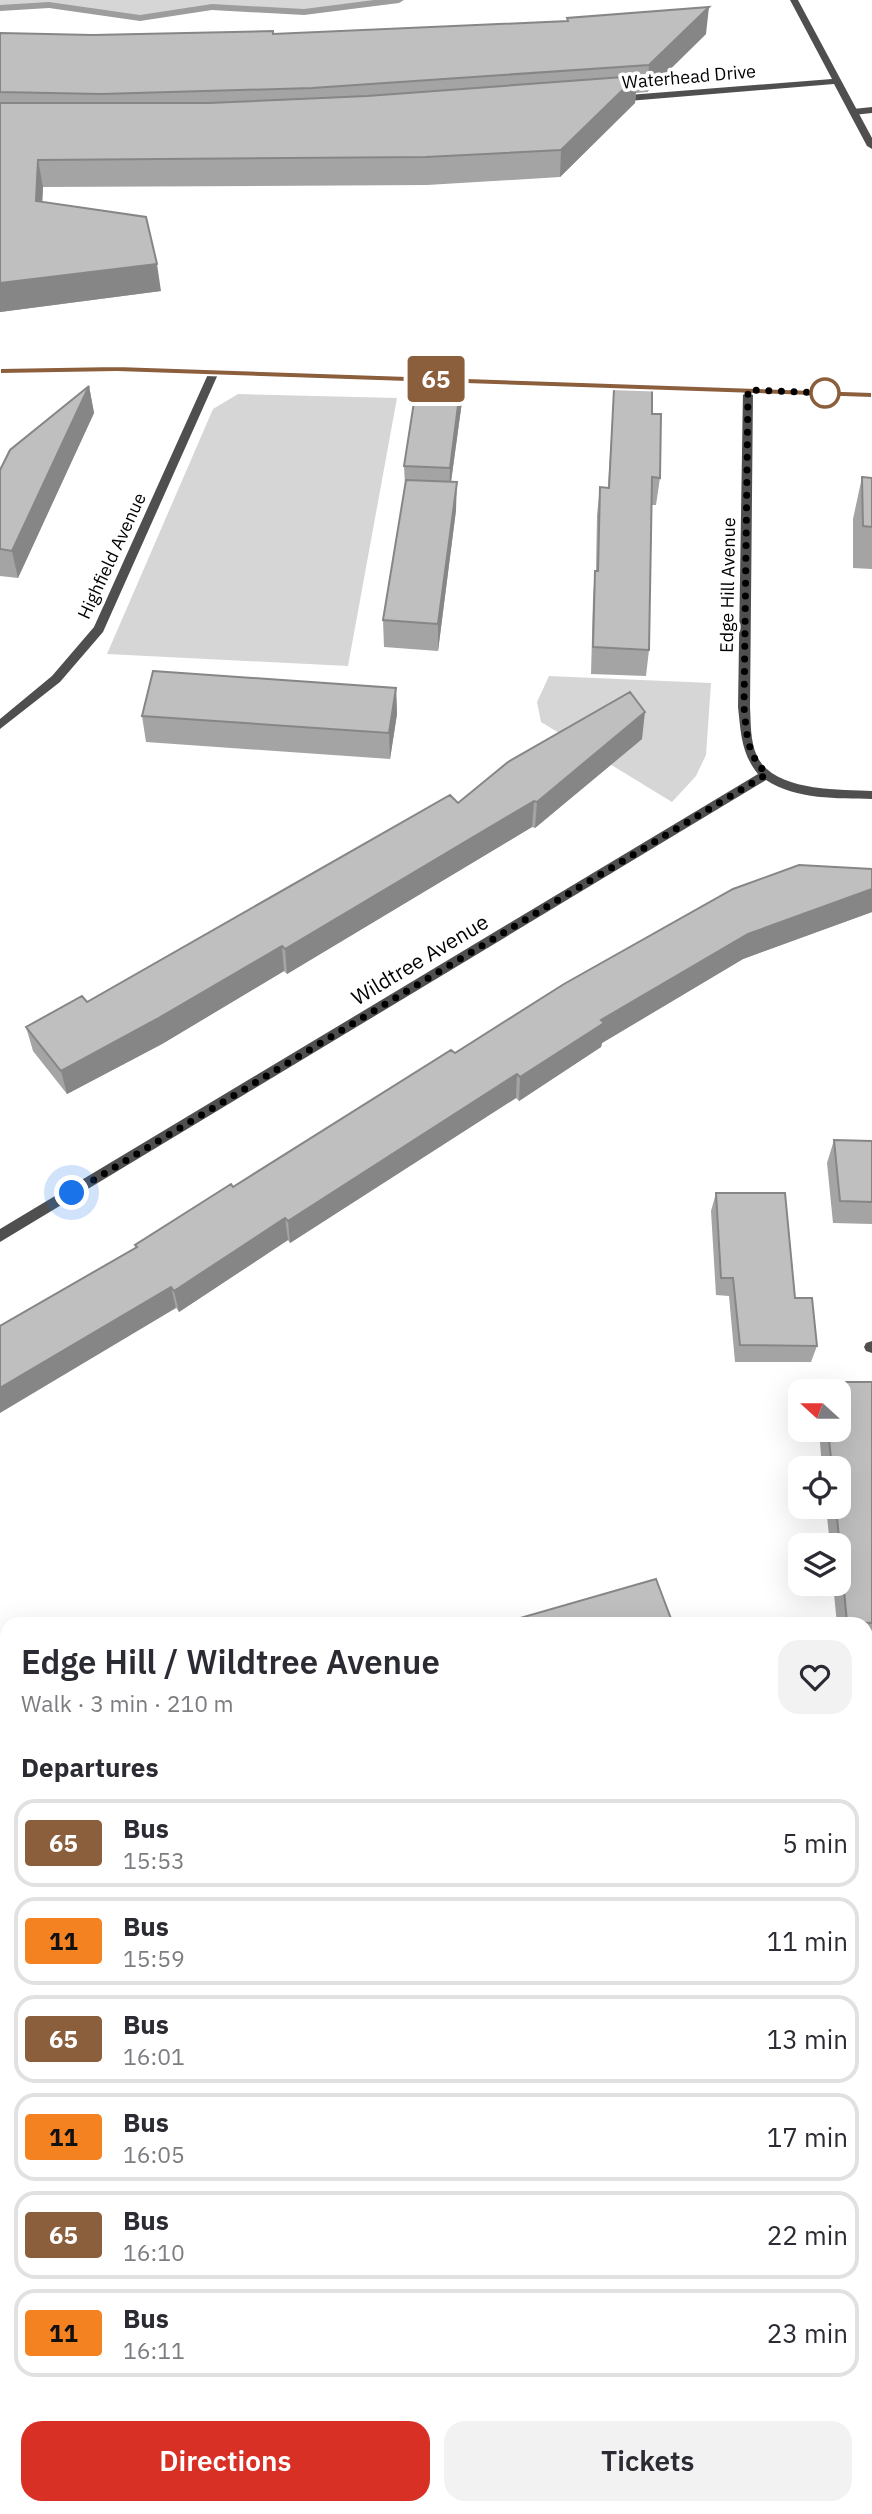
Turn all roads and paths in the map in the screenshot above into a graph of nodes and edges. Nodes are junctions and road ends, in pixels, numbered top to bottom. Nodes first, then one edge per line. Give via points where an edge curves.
1 (794, 0) edge
2 (836, 81) junction
3 (603, 100) edge
4 (872, 110) edge
5 (853, 112) junction
6 (872, 146) edge
7 (0, 371) edge
8 (214, 372) junction
9 (748, 390) junction
10 (872, 395) edge
11 (0, 725) edge
12 (767, 774) junction
13 (872, 795) edge
14 (0, 1236) edge

1 - 2 street
2 - 3 street, Waterhead Drive
2 - 5 street
4 - 5 street
5 - 6 street
7 - 8 street
8 - 9 street
8 - 11 street, Highfield Avenue via 99,629 56,679
9 - 10 street
9 - 12 street, Edge Hill Avenue via 744,707 748,743 755,762
12 - 13 street via 791,788
12 - 14 street, Wildtree Avenue

